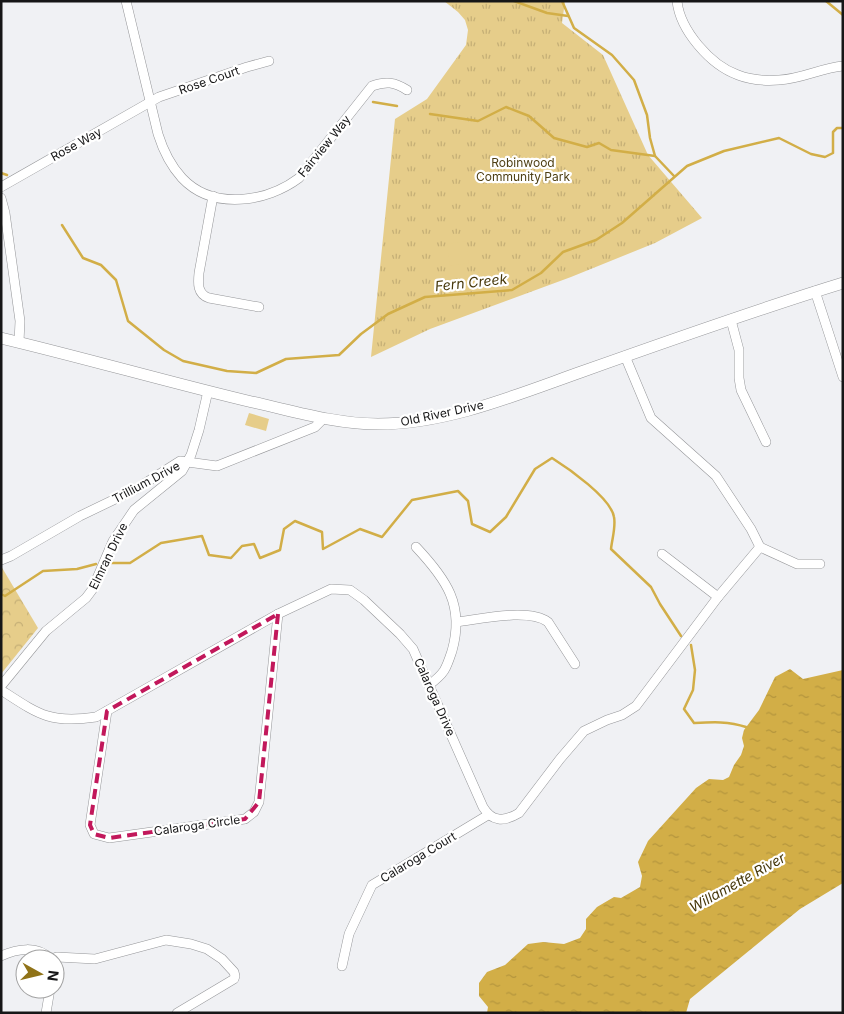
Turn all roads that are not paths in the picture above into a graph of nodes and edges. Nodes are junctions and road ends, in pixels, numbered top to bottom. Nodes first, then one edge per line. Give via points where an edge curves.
1 (677, 1) edge
2 (128, 2) edge
3 (269, 61) dead end
4 (843, 66) edge
5 (407, 90) dead end
6 (151, 102) junction
7 (1, 187) edge
8 (213, 196) junction
9 (1, 198) edge
10 (843, 283) edge
11 (816, 291) junction
12 (259, 307) dead end
13 (731, 320) junction
14 (1, 338) edge
15 (19, 342) junction
16 (625, 356) junction
17 (843, 377) edge
18 (208, 391) junction
19 (324, 418) junction
20 (766, 442) dead end
21 (187, 463) junction
22 (416, 547) dead end
23 (760, 547) junction
24 (662, 554) dead end
25 (1, 560) edge
26 (820, 564) dead end
27 (718, 597) junction
28 (278, 614) junction
29 (457, 622) junction
30 (575, 664) dead end
31 (429, 685) junction
32 (1, 686) edge
33 (1, 690) edge
34 (107, 711) junction
35 (488, 815) junction
36 (15, 950) edge
37 (1, 956) edge
38 (65, 957) edge
39 (342, 966) dead end
40 (48, 999) edge
41 (46, 1013) edge
42 (177, 1013) edge

1 - 4 street via 682,22 701,49 737,75 779,80
2 - 6 street, Fairview Way
3 - 6 street, Rose Court
5 - 8 street, Fairview Way via 397,84 372,86 299,178 289,186 250,199
6 - 7 street, Rose Way
6 - 8 street, Fairview Way via 160,140 176,169 188,183
8 - 12 street via 199,273 200,290 209,298
9 - 15 street via 20,321
10 - 11 street, Old River Drive
11 - 13 street, Old River Drive
11 - 17 street
13 - 16 street, Old River Drive
13 - 20 street via 739,350 741,390
14 - 15 street, Old River Drive
15 - 18 street, Old River Drive
16 - 19 street, Old River Drive via 480,406 434,418 377,424
16 - 23 street via 651,418 716,476
18 - 19 street, Old River Drive
18 - 21 street, Elmran Drive
19 - 21 street, Trillium Drive via 315,427 217,466
21 - 25 street, Trillium Drive via 180,461 136,489
21 - 32 street, Elmran Drive via 174,479 134,510 113,541 86,598 46,630
22 - 29 street via 443,579
23 - 26 street via 797,564
23 - 27 street
24 - 27 street
27 - 35 street via 636,706 584,731 518,813 504,819
28 - 31 street, Calaroga Drive via 332,589 350,590 408,642
28 - 34 street, Calaroga Drive
28 - 34 street, Calaroga Circle via 259,802 245,819 109,838 94,834 90,825
29 - 30 street via 521,615 542,617
29 - 31 street via 443,674
31 - 35 street, Calaroga Drive
33 - 34 street, Calaroga Drive via 56,719 96,717
35 - 39 street, Calaroga Court via 372,885 349,934
36 - 37 street
38 - 42 street via 94,959 166,940 200,946 214,953 234,972 235,977
40 - 41 street

